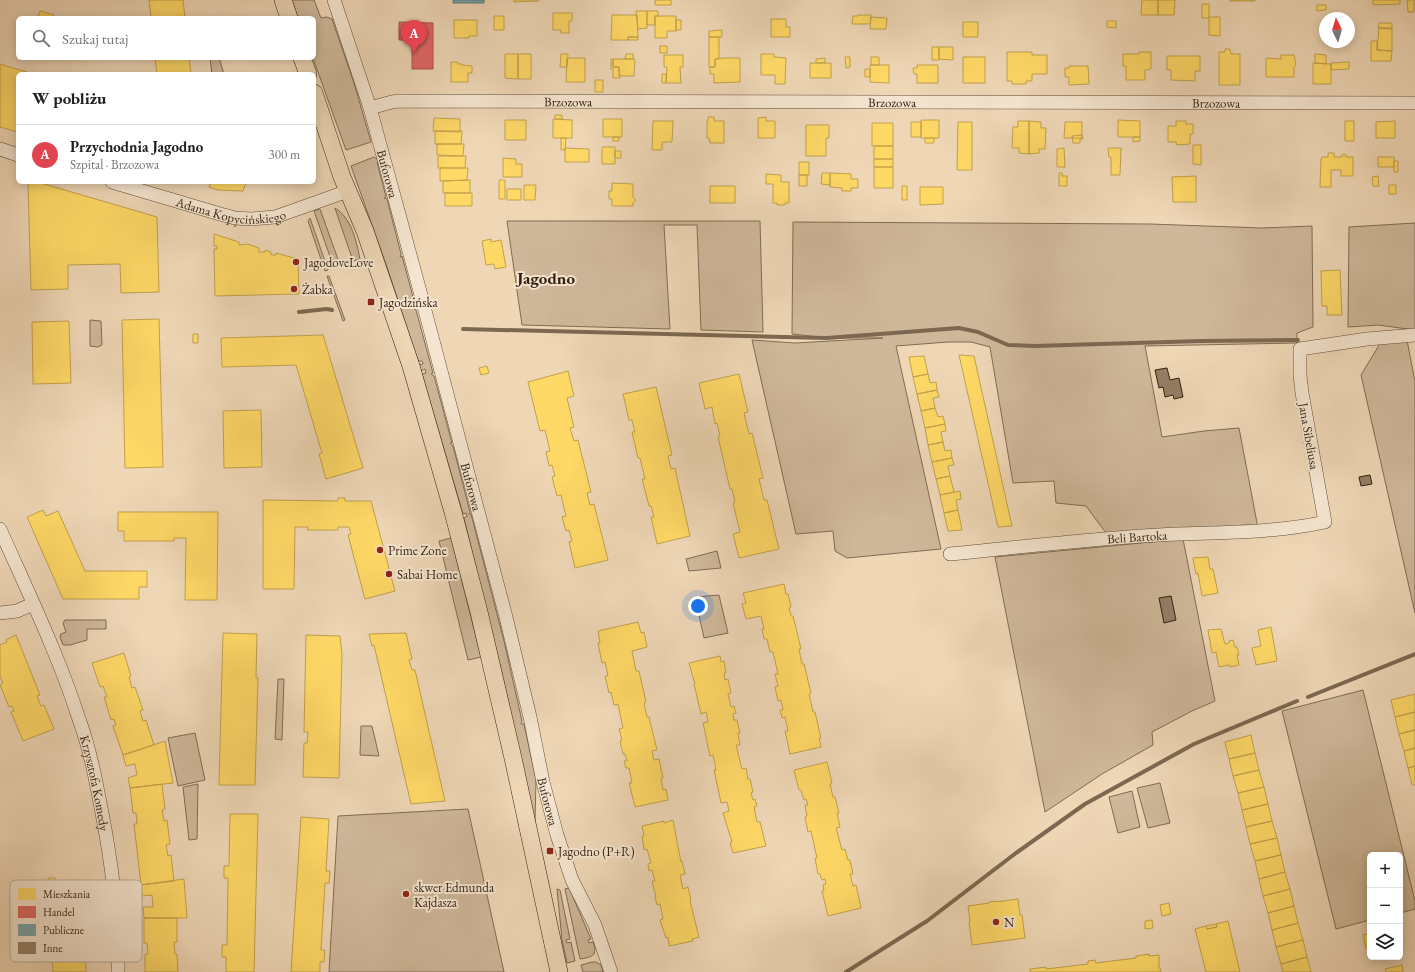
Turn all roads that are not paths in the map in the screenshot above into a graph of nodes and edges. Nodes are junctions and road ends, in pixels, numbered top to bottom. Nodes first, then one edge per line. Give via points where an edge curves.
1 (283, 0) edge
2 (334, 0) edge
3 (288, 16) edge
4 (303, 60) edge
5 (307, 72) edge
6 (316, 98) edge
7 (1415, 103) edge
8 (370, 108) junction
9 (0, 149) edge
10 (16, 154) edge
11 (119, 184) edge
12 (348, 191) junction
13 (1415, 335) edge
14 (1324, 522) joint
15 (0, 529) edge
16 (950, 554) dead end
17 (33, 604) junction
18 (0, 613) edge
19 (112, 880) edge
20 (118, 962) edge
21 (118, 972) edge
22 (558, 972) edge
23 (611, 972) edge

1 - 3 main road
2 - 8 street, Buforowa
4 - 5 main road
6 - 12 main road, Buforowa
7 - 8 street, Brzozowa via 400,101
8 - 23 street, Buforowa via 496,578 557,835 572,880 595,926
9 - 10 street
11 - 12 street, Adama Kopycińskiego via 235,218 250,219 274,217
12 - 22 main road, Buforowa via 365,232 410,366 480,612
13 - 14 street, Jana Sibeliusa via 1300,349 1302,393
14 - 16 street, Beli Bartoka via 1301,527 1222,534 1158,535
15 - 17 street, Krzysztofa Komedy
17 - 18 street via 17,611
17 - 19 street, Krzysztofa Komedy via 80,719 96,779
20 - 21 street, Krzysztofa Komedy

